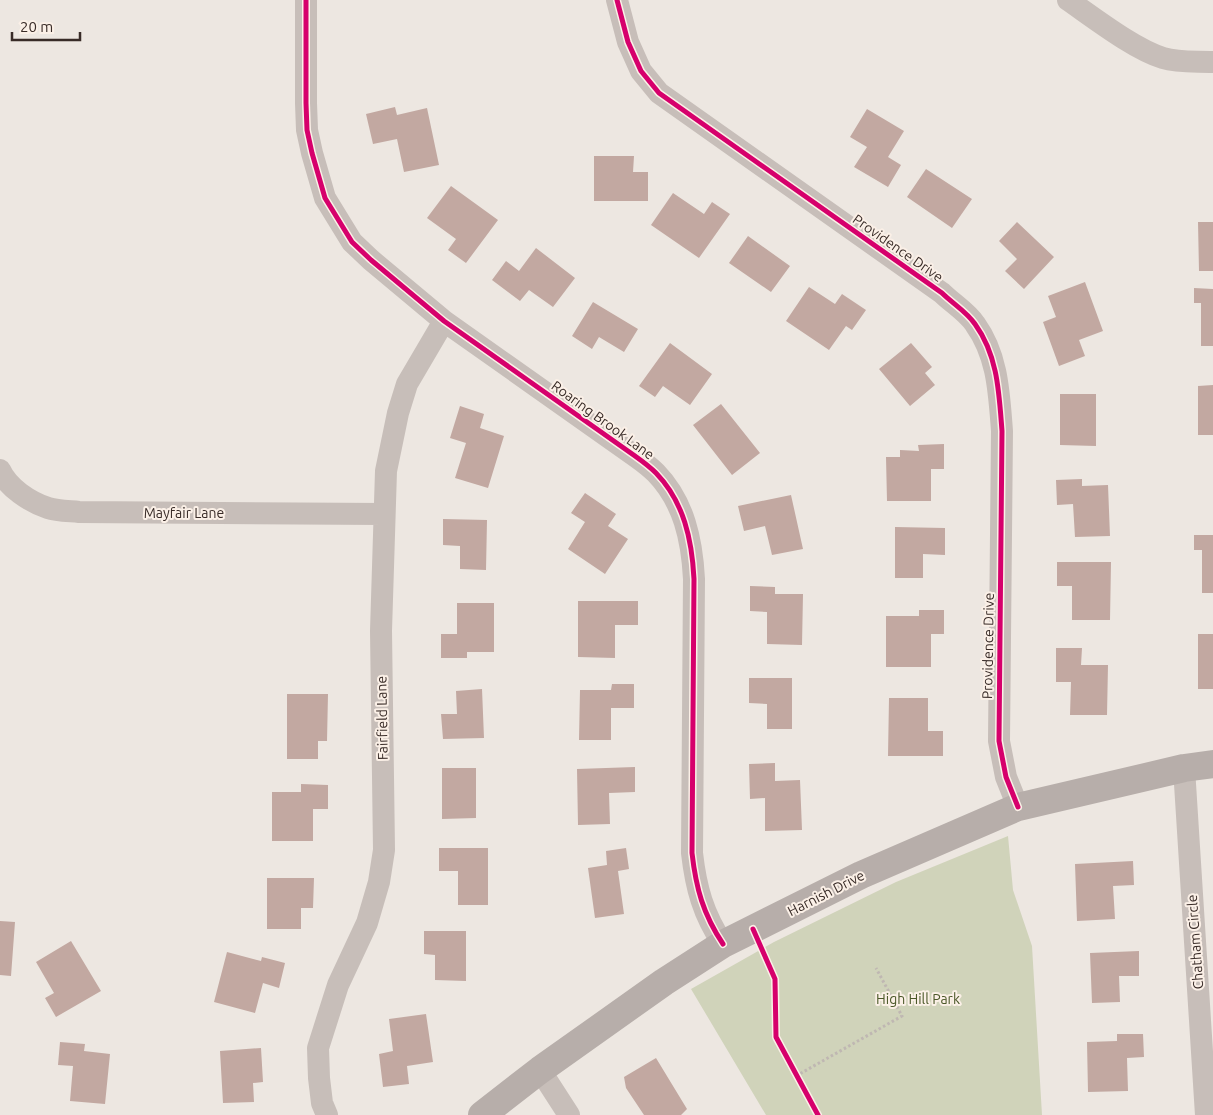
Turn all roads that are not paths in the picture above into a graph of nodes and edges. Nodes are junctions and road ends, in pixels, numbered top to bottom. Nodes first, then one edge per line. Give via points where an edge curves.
1 (306, 0) edge
2 (617, 0) edge
3 (1068, 0) edge
4 (1213, 62) edge
5 (444, 321) junction
6 (0, 470) edge
7 (384, 514) junction
8 (1213, 764) edge
9 (1184, 768) junction
10 (1018, 807) junction
11 (723, 944) junction
12 (540, 1070) junction
13 (327, 1115) edge
14 (482, 1115) edge
15 (570, 1115) edge
16 (1206, 1115) edge

1 - 5 street, Roaring Brook Lane via 307,130 325,198 352,242
2 - 10 street, Providence Drive via 628,42 641,71 659,94 942,293 975,323 988,347 996,366 1002,431 999,740 1006,777
3 - 4 street via 1140,48 1164,58
5 - 7 street, Fairfield Lane via 407,384 386,471
5 - 11 street, Roaring Brook Lane via 635,456 656,473 680,508 693,553 694,579 694,876 706,915
6 - 7 street, Mayfair Lane via 3,477 24,496 48,508 79,512
7 - 13 street, Fairfield Lane via 381,631 384,850 367,923 338,985 318,1048 322,1103
8 - 9 street, Harnish Drive
9 - 10 street, Harnish Drive
9 - 16 street, Chatham Circle
10 - 11 street, Harnish Drive via 861,875
11 - 12 street, Harnish Drive
12 - 14 street, Harnish Drive
12 - 15 street

